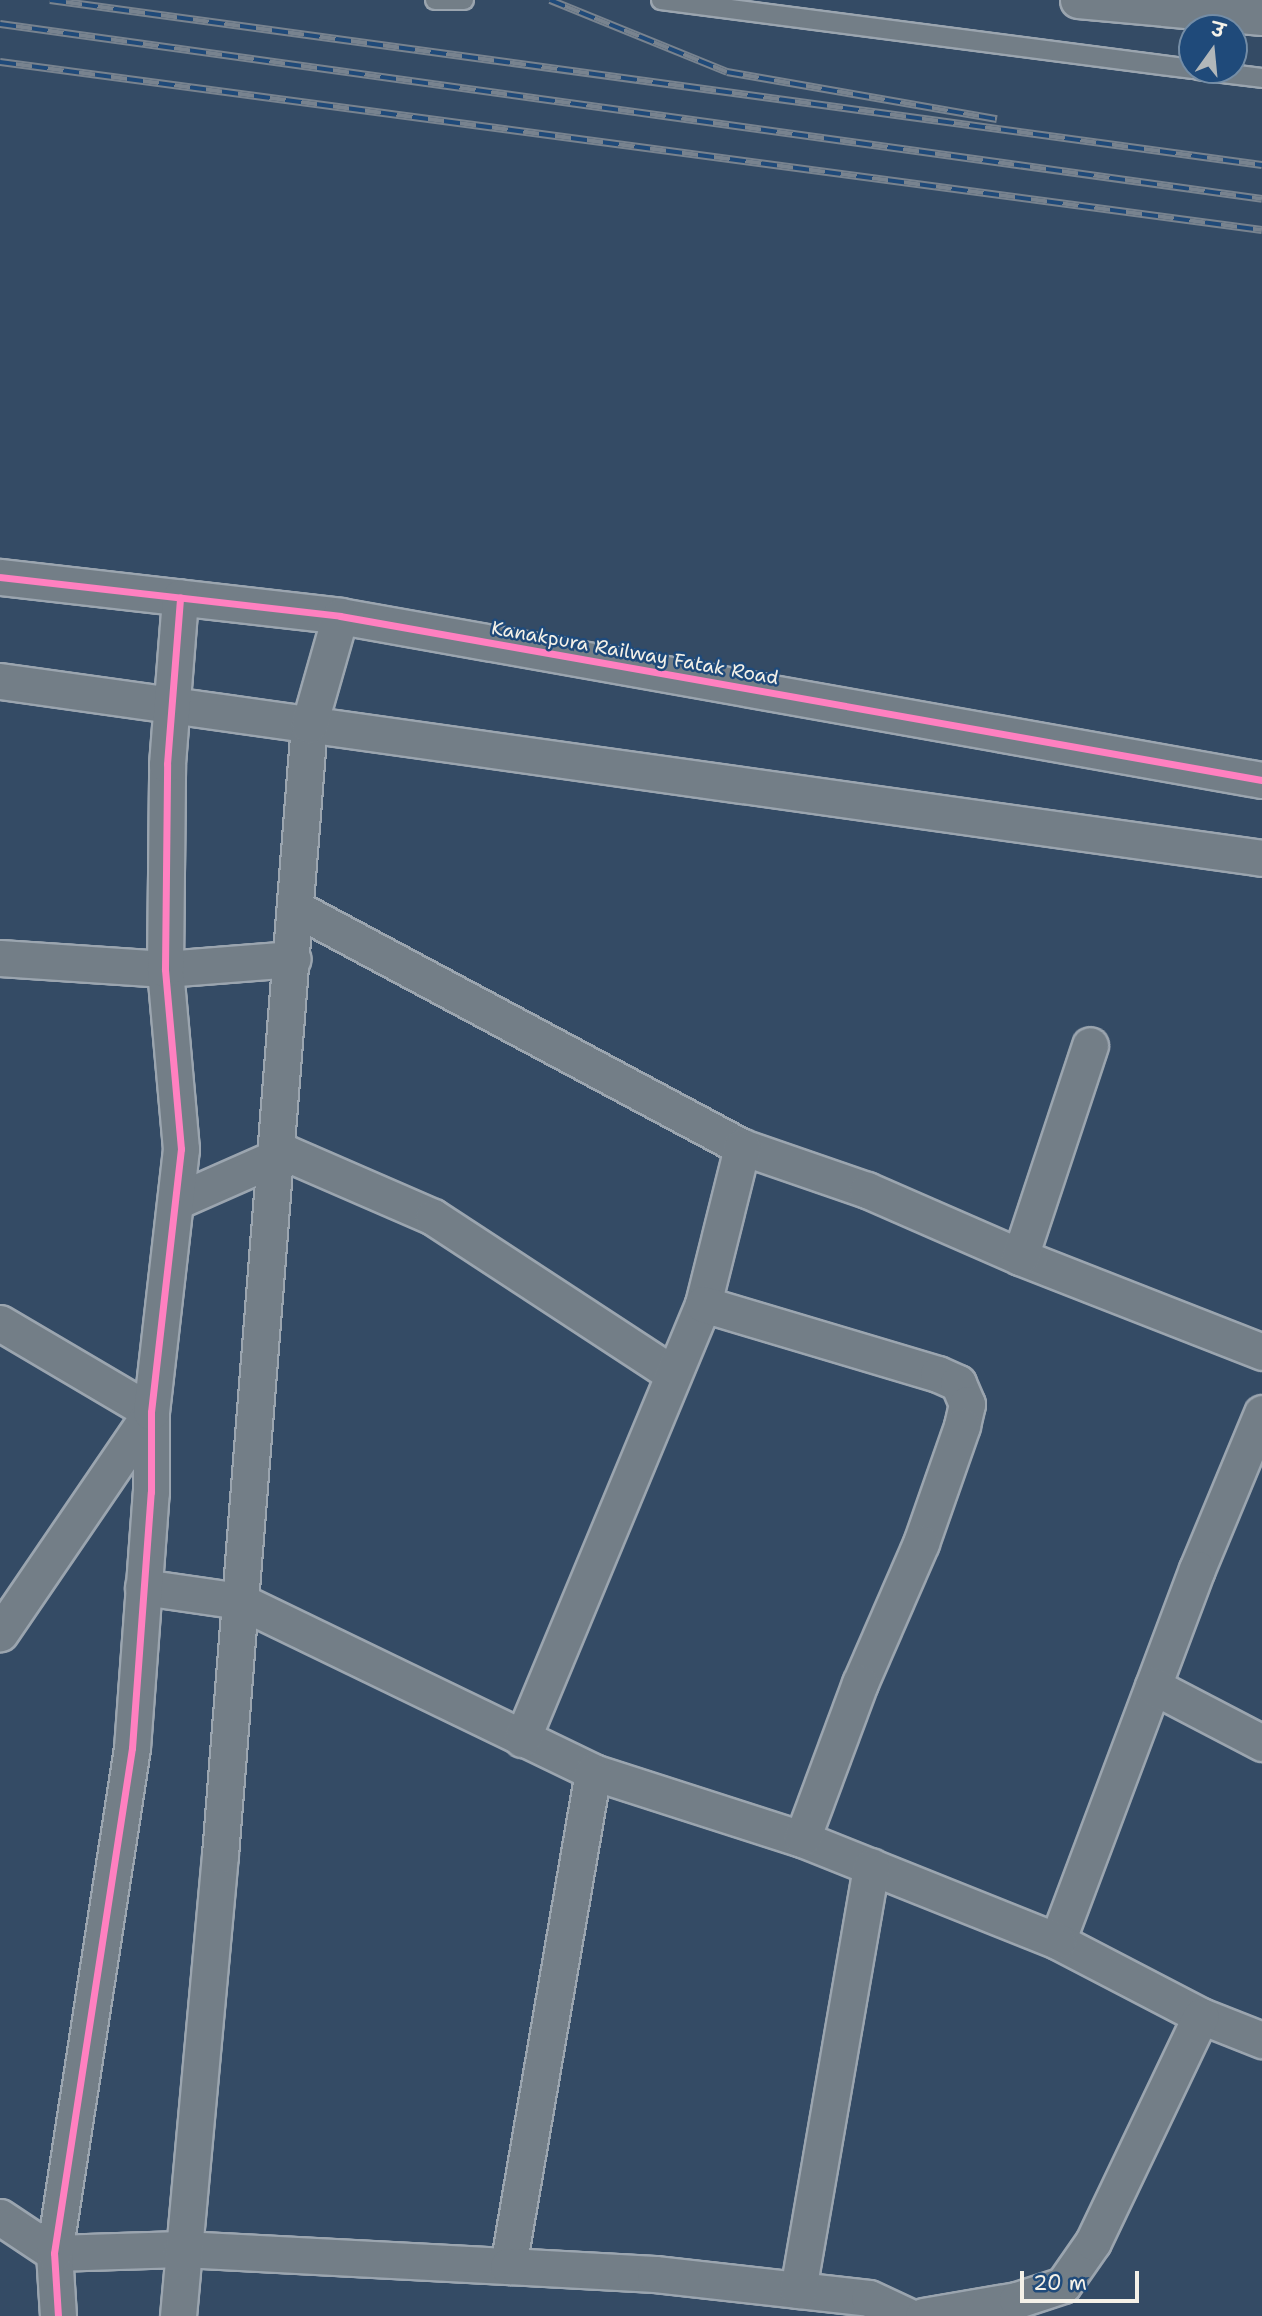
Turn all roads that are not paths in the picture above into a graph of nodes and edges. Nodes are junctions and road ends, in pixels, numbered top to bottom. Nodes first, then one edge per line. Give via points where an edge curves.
1 (435, 0) edge
2 (464, 0) edge
3 (661, 0) edge
4 (1078, 0) edge
5 (1262, 17) edge
6 (1178, 67) edge
7 (0, 577) edge
8 (180, 597) junction
9 (340, 616) junction
10 (0, 681) edge
11 (171, 705) junction
12 (309, 724) junction
13 (1262, 780) edge
14 (1262, 858) edge
15 (298, 909) junction
16 (0, 958) edge
17 (293, 959) junction
18 (165, 969) junction
19 (1090, 1045) dead end
20 (742, 1147) junction
21 (274, 1158) junction
22 (177, 1201) junction
23 (1020, 1257) junction
24 (703, 1304) junction
25 (0, 1323) edge
26 (1262, 1352) edge
27 (671, 1373) junction
28 (150, 1412) junction
29 (1262, 1413) edge
30 (143, 1587) junction
31 (240, 1601) junction
32 (0, 1633) edge
33 (1153, 1686) junction
34 (522, 1739) junction
35 (1262, 1743) edge
36 (593, 1772) junction
37 (802, 1839) junction
38 (871, 1866) junction
39 (1057, 1941) junction
40 (1201, 2015) junction
41 (1262, 2040) edge
42 (0, 2217) edge
43 (181, 2249) junction
44 (54, 2253) junction
45 (508, 2266) junction
46 (798, 2290) junction
47 (58, 2316) edge
48 (178, 2316) edge
49 (908, 2316) edge
50 (923, 2316) edge

1 - 2 lane
3 - 6 lane
4 - 5 street
7 - 8 street, Kanakpura Railway Fatak Road
8 - 9 street, Kanakpura Railway Fatak Road
8 - 11 street
9 - 12 street
9 - 13 street, Kanakpura Railway Fatak Road
10 - 11 street
11 - 12 street
11 - 18 street
12 - 14 street
12 - 15 street
15 - 17 street
15 - 20 street
16 - 18 street
17 - 18 street
17 - 21 street
18 - 22 street via 181,1149
19 - 23 street
20 - 23 street via 867,1190
20 - 24 street
21 - 22 street
21 - 27 street via 286,1153 433,1217
21 - 31 street
22 - 28 street
23 - 26 street
24 - 27 street
24 - 37 street via 938,1374 958,1383 967,1404 921,1543 860,1683
25 - 28 street
27 - 34 street
28 - 30 street
28 - 32 street
29 - 33 street
30 - 31 street
30 - 44 street via 132,1748
31 - 34 street
31 - 43 street
33 - 35 street
33 - 39 street
34 - 36 street
36 - 37 street
36 - 45 street
37 - 38 street
38 - 39 street
38 - 46 street
39 - 40 street
40 - 41 street
40 - 50 street via 1093,2242 1063,2285 1017,2300
42 - 44 street
43 - 44 street
43 - 45 street
43 - 48 street
44 - 47 street
45 - 46 street via 655,2274
46 - 49 street via 869,2298

